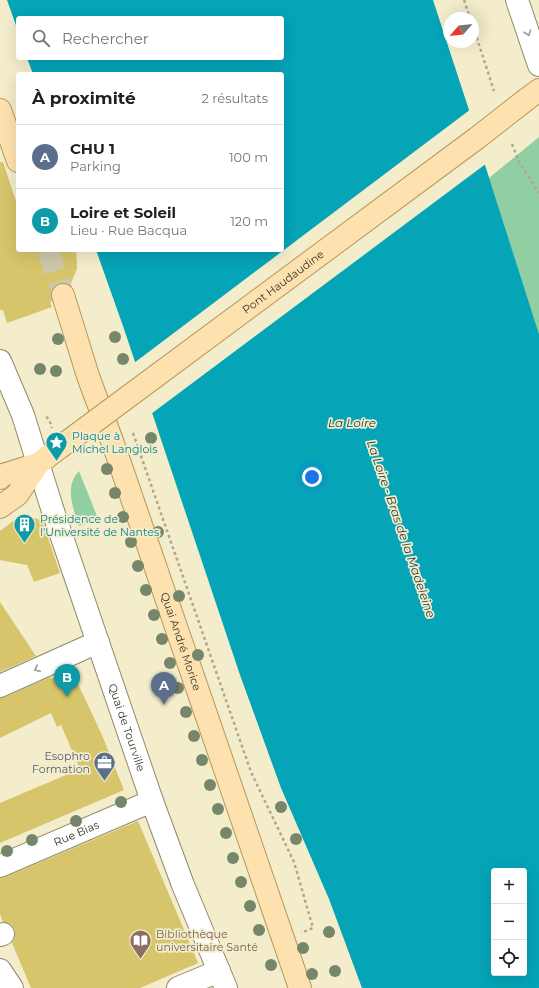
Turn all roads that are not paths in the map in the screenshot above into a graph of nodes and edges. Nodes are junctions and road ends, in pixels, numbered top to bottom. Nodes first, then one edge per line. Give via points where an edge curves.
1 (517, 0) edge
2 (539, 65) edge
3 (533, 94) edge
4 (0, 110) edge
5 (16, 155) edge
6 (63, 294) tunnel mouth
7 (0, 361) edge
8 (45, 459) junction
9 (0, 478) edge
10 (0, 507) edge
11 (98, 642) junction
12 (0, 686) edge
13 (152, 801) junction
14 (0, 866) edge
15 (0, 970) edge
16 (222, 980) edge
17 (12, 988) edge
18 (178, 988) edge
19 (300, 988) edge

1 -> 2 street
3 - 8 main road, Pont Haudaudine, bridge
4 - 5 main road
6 - 19 main road, Quai André Morice via 88,376
7 - 8 street, Quai de Tourville
8 - 9 main road
8 - 10 main road via 17,495
8 - 11 street, Quai de Tourville
11 -> 12 street
11 - 13 street, Quai de Tourville
13 - 14 street, Rue Bias
13 - 16 street, Quai de Tourville
15 - 17 street
16 - 18 street

